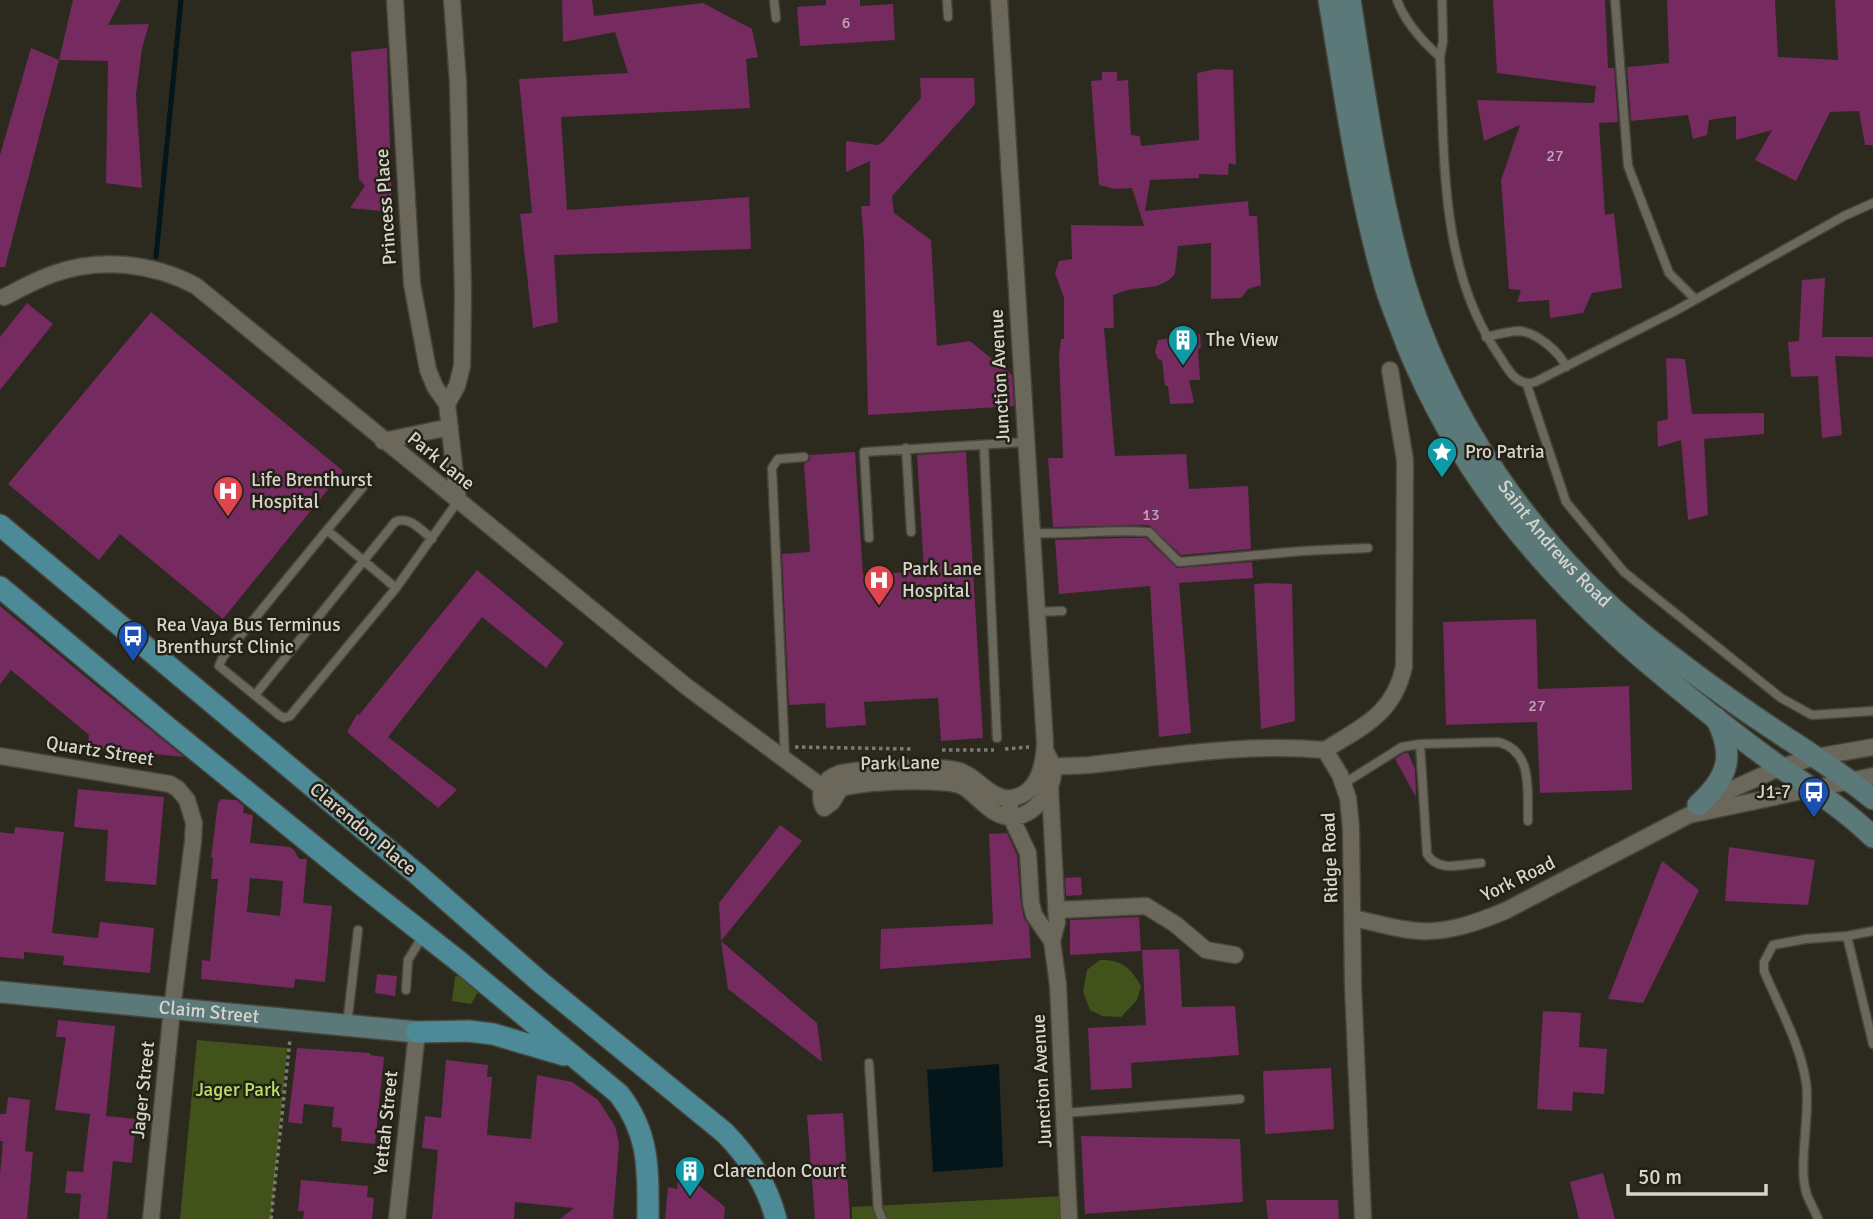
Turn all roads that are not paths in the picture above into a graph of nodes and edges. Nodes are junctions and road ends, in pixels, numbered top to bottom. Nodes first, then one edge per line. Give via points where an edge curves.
1 (395, 0) edge
2 (452, 0) edge
3 (774, 0) edge
4 (947, 0) edge
5 (999, 0) edge
6 (1329, 0) edge
7 (1350, 0) edge
8 (1397, 0) edge
9 (1442, 0) edge
10 (1615, 0) edge
11 (948, 17) dead end
12 (776, 19) dead end
13 (1440, 57) junction
14 (1873, 203) edge
15 (4, 297) dead end
16 (1695, 299) junction
17 (1486, 337) junction
18 (1566, 367) junction
19 (1390, 370) dead end
20 (1527, 385) junction
21 (447, 404) junction
22 (450, 427) junction
23 (383, 441) junction
24 (1025, 442) junction
25 (984, 445) junction
26 (906, 448) junction
27 (804, 457) dead end
28 (363, 487) dead end
29 (458, 501) junction
30 (0, 525) edge
31 (327, 530) junction
32 (911, 533) dead end
33 (1031, 533) junction
34 (869, 538) dead end
35 (432, 539) junction
36 (1368, 548) dead end
37 (363, 561) junction
38 (0, 587) edge
39 (396, 588) junction
40 (1062, 611) dead end
41 (1036, 612) junction
42 (255, 695) junction
43 (1873, 711) edge
44 (1716, 717) junction
45 (997, 738) dead end
46 (1420, 744) junction
47 (1873, 747) edge
48 (1325, 751) junction
49 (785, 753) junction
50 (0, 756) edge
51 (1816, 757) junction
52 (1047, 767) junction
53 (1781, 767) junction
54 (1873, 776) edge
55 (1851, 780) junction
56 (1343, 784) junction
57 (822, 787) junction
58 (1050, 787) junction
59 (1815, 789) junction
60 (1010, 799) junction
61 (1873, 799) edge
62 (187, 800) joint
63 (1693, 810) junction
64 (1011, 817) junction
65 (1528, 821) dead end
66 (1873, 836) edge
67 (1481, 863) dead end
68 (1056, 910) junction
69 (1353, 918) junction
70 (358, 930) dead end
71 (1873, 931) edge
72 (424, 934) junction
73 (1847, 936) junction
74 (1052, 941) junction
75 (1235, 955) dead end
76 (406, 990) dead end
77 (0, 992) edge
78 (173, 1009) junction
79 (347, 1025) junction
80 (417, 1032) junction
81 (1873, 1044) edge
82 (576, 1058) junction
83 (869, 1063) dead end
84 (1240, 1098) dead end
85 (1065, 1113) junction
86 (151, 1219) edge
87 (397, 1219) edge
88 (648, 1219) edge
89 (776, 1219) edge
90 (882, 1219) edge
91 (1068, 1219) edge
92 (1363, 1219) edge
93 (1818, 1219) edge

1 - 21 street, Princess Place via 412,284 428,370
2 - 21 street, Princess Place via 462,354 457,386
3 - 12 lane
4 - 11 lane
5 - 24 street, Junction Avenue
6 - 44 main road, Saint Andrews Road via 1385,288 1432,402 1457,447 1527,546 1610,630
7 - 51 main road, Saint Andrews Road via 1376,158 1401,271 1424,338 1471,435 1544,537 1606,602 1649,639
8 - 13 lane via 1403,15
9 - 13 lane
10 - 16 lane via 1628,166 1669,273
13 - 17 lane via 1446,189 1457,263
14 - 16 lane
15 - 23 street, Park Lane via 55,273 95,265 123,264 178,276
16 - 18 lane
17 - 18 lane via 1521,331 1544,342
17 - 20 lane via 1513,376
18 - 20 lane
19 - 48 street via 1405,460 1404,667 1400,685 1380,716
20 - 43 lane via 1566,502 1625,572 1781,698 1812,715
21 - 22 street, Princess Place
22 - 23 street
22 - 29 street, Princess Place
23 - 29 street, Park Lane
24 - 25 lane
24 - 33 street, Junction Avenue
25 - 26 lane
25 - 45 lane
26 - 32 lane
26 - 34 lane via 860,452
27 - 49 lane via 778,458 772,468
28 - 31 lane
29 - 35 lane
29 - 49 street, Park Lane via 707,704
30 - 89 main road, Clarendon Place via 725,1133 762,1180
31 - 37 lane
31 - 42 lane via 219,662
33 - 36 lane via 1149,532 1179,562
33 - 41 street, Junction Avenue
35 - 37 lane via 401,519
35 - 39 lane
37 - 39 lane
37 - 42 lane
38 - 72 main road
39 - 42 lane via 290,716 284,718
40 - 41 lane
41 - 52 street, Junction Avenue
44 - 53 main road, Saint Andrews Road
44 - 63 main road via 1725,737 1727,762 1717,785
46 - 56 lane via 1402,747
46 - 65 lane via 1498,742 1510,746 1523,761
46 - 67 lane via 1427,854 1438,866
47 - 51 street, York Road
48 - 52 street via 1228,748
48 - 56 street, Ridge Road
49 - 57 street, Park Lane
50 - 62 street, Quartz Street via 170,784
51 - 53 street, York Road
51 - 55 main road, Saint Andrews Road
52 - 58 street
52 - 60 street via 1034,786
53 - 59 main road, Saint Andrews Road
53 - 63 street, York Road
54 - 55 street, York Road
55 - 59 street, York Road
55 - 61 main road, Saint Andrews Road
56 - 69 street, Ridge Road via 1351,828
57 - 60 street, Park Lane via 839,774 943,769 968,775 995,795
57 - 64 street, Park Lane via 824,808 845,786 945,782 963,787
58 - 64 street via 1031,809
58 - 68 street, Junction Avenue
59 - 63 street, York Road
59 - 66 main road, Saint Andrews Road
60 - 64 street, Junction Avenue
62 - 78 street, Jager Street via 194,823 193,841
63 - 69 street, York Road via 1480,921 1418,931
64 - 74 street, Junction Avenue via 1028,853 1034,915
68 - 74 street, Junction Avenue
68 - 75 street via 1146,906 1211,953
69 - 92 street, Ridge Road
70 - 79 lane
71 - 73 lane
72 - 76 lane via 408,960
72 - 82 main road
73 - 81 lane
73 - 93 lane via 1773,945 1764,962 1806,1079 1806,1193
74 - 85 street, Junction Avenue
77 - 78 main road, Claim Street
78 - 79 main road, Claim Street
78 - 86 street, Jager Street
79 - 80 main road, Claim Street
80 - 82 main road via 493,1034
80 - 87 street, Yettah Street
82 - 88 main road via 619,1094 641,1129 648,1164
83 - 90 lane
84 - 85 lane
85 - 91 street, Junction Avenue

